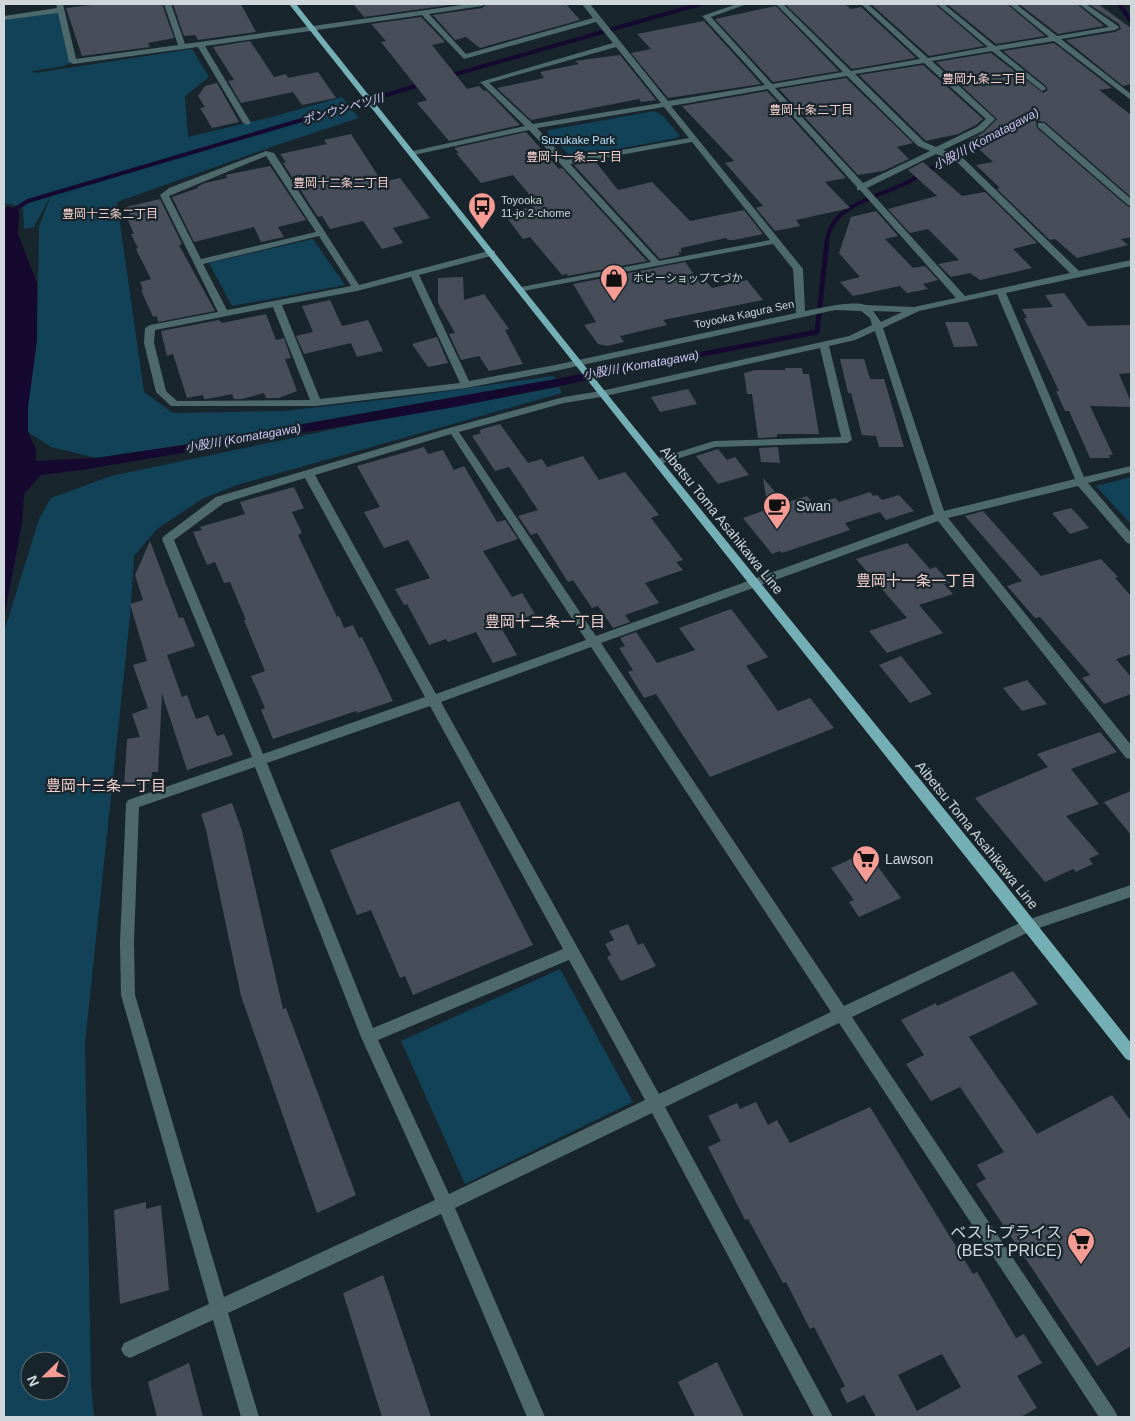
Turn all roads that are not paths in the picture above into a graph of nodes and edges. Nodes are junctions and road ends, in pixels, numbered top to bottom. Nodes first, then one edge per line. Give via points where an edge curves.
1 (167, 4) edge
2 (292, 4) edge
3 (404, 4) edge
4 (482, 4) edge
5 (586, 4) edge
6 (743, 4) edge
7 (779, 4) edge
8 (864, 4) edge
9 (940, 4) edge
10 (1012, 4) edge
11 (1082, 4) edge
12 (60, 7) edge
13 (424, 12) junction
14 (413, 14) junction
15 (4, 18) edge
16 (601, 22) junction
17 (312, 29) junction
18 (1056, 38) junction
19 (200, 44) junction
20 (618, 44) junction
21 (182, 46) junction
22 (994, 49) junction
23 (926, 60) junction
24 (849, 72) junction
25 (769, 86) junction
26 (1042, 89) dead end
27 (1131, 98) edge
28 (666, 103) junction
29 (247, 123) dead end
30 (1041, 125) dead end
31 (531, 127) junction
32 (694, 139) junction
33 (939, 151) junction
34 (412, 154) junction
35 (564, 162) junction
36 (862, 191) junction
37 (1131, 203) edge
38 (321, 233) junction
39 (776, 241) junction
40 (492, 253) junction
41 (198, 262) junction
42 (1129, 263) edge
43 (657, 264) junction
44 (1131, 273) edge
45 (414, 274) junction
46 (1076, 274) junction
47 (357, 288) junction
48 (521, 290) junction
49 (1000, 290) junction
50 (962, 298) junction
51 (277, 304) junction
52 (862, 306) junction
53 (916, 309) junction
54 (224, 314) junction
55 (801, 314) junction
56 (878, 327) junction
57 (824, 345) junction
58 (580, 365) junction
59 (466, 384) junction
60 (599, 390) junction
61 (316, 403) junction
62 (452, 430) junction
63 (657, 462) junction
64 (1131, 469) edge
65 (308, 473) junction
66 (1081, 482) junction
67 (940, 516) junction
68 (1131, 540) edge
69 (754, 584) junction
70 (594, 641) junction
71 (432, 700) junction
72 (1131, 754) edge
73 (260, 762) junction
74 (1131, 890) edge
75 (1029, 925) junction
76 (570, 953) junction
77 (840, 1014) junction
78 (369, 1037) junction
79 (1131, 1054) edge
80 (654, 1103) junction
81 (445, 1204) junction
82 (218, 1309) junction
83 (130, 1349) dead end
84 (250, 1417) edge
85 (536, 1417) edge
86 (824, 1417) edge
87 (1109, 1417) edge

1 - 21 street
2 - 17 main road, Aibetsu Toma Asahikawa Line
3 - 14 street
4 - 13 street
5 - 16 street
6 - 25 street via 706,16
7 - 24 street
8 - 23 street
9 - 22 street
10 - 18 street
11 - 18 street via 1115,28
12 - 15 street
12 - 21 street via 73,62
13 - 14 street
13 - 16 street via 464,57
14 - 17 street
16 - 20 street
17 - 19 street
17 - 34 main road, Aibetsu Toma Asahikawa Line
18 - 22 street
18 - 27 street
19 - 21 street
19 - 29 street
20 - 28 street
20 - 31 street via 484,82
22 - 23 street
22 - 26 street
23 - 24 street
23 - 33 street via 991,119 980,130
24 - 25 street
24 - 33 street via 921,144
25 - 28 street
25 - 36 street
28 - 31 street
28 - 32 street
30 - 37 street
31 - 34 street
31 - 35 street
32 - 35 street
32 - 39 street
33 - 36 street
33 - 46 street via 961,162
34 - 40 main road, Aibetsu Toma Asahikawa Line
35 - 43 street
36 - 50 street
38 - 41 street
38 - 41 street via 271,155 266,153 164,195
38 - 47 street
39 - 43 street
39 - 55 street via 798,269
40 - 45 street
40 - 48 main road, Aibetsu Toma Asahikawa Line
41 - 54 street
42 - 44 street
42 - 46 street, Toyooka Kagura Sen
43 - 48 street
45 - 47 street
45 - 59 street
46 - 49 street, Toyooka Kagura Sen
47 - 51 street
48 - 58 main road, Aibetsu Toma Asahikawa Line
49 - 50 street, Toyooka Kagura Sen
49 - 66 street
50 - 53 street, Toyooka Kagura Sen
51 - 54 street
51 - 61 street
52 - 53 street, Toyooka Kagura Sen
52 - 55 street, Toyooka Kagura Sen via 835,307
52 - 56 street via 874,316
53 - 56 street, Toyooka Kagura Sen
54 - 61 street, Toyooka Kagura Sen via 150,328 149,344 161,392 175,404
55 - 58 street, Toyooka Kagura Sen
56 - 57 street, Toyooka Kagura Sen
56 - 67 street
57 - 60 street, Toyooka Kagura Sen
57 - 63 street via 847,440 714,444
58 - 59 street, Toyooka Kagura Sen
58 - 60 main road, Aibetsu Toma Asahikawa Line
59 - 61 street, Toyooka Kagura Sen
60 - 62 street, Toyooka Kagura Sen
60 - 63 main road, Aibetsu Toma Asahikawa Line
62 - 65 street, Toyooka Kagura Sen
62 - 70 street
63 - 69 main road, Aibetsu Toma Asahikawa Line
64 - 66 street
65 - 71 street
65 - 73 street, Toyooka Kagura Sen via 220,500 168,539
66 - 67 street
66 - 68 street
67 - 69 street
67 - 72 street
69 - 70 street
69 - 75 main road, Aibetsu Toma Asahikawa Line
70 - 71 street
70 - 77 street
71 - 73 street
71 - 76 street
73 - 78 street
73 - 82 street via 133,804 131,829 128,995
74 - 75 street
75 - 77 street
75 - 79 main road, Aibetsu Toma Asahikawa Line
76 - 78 street
76 - 80 street
77 - 80 street
77 - 87 street
78 - 81 street
80 - 81 street
80 - 86 street
81 - 82 street
81 - 85 street
82 - 83 street
82 - 84 street

